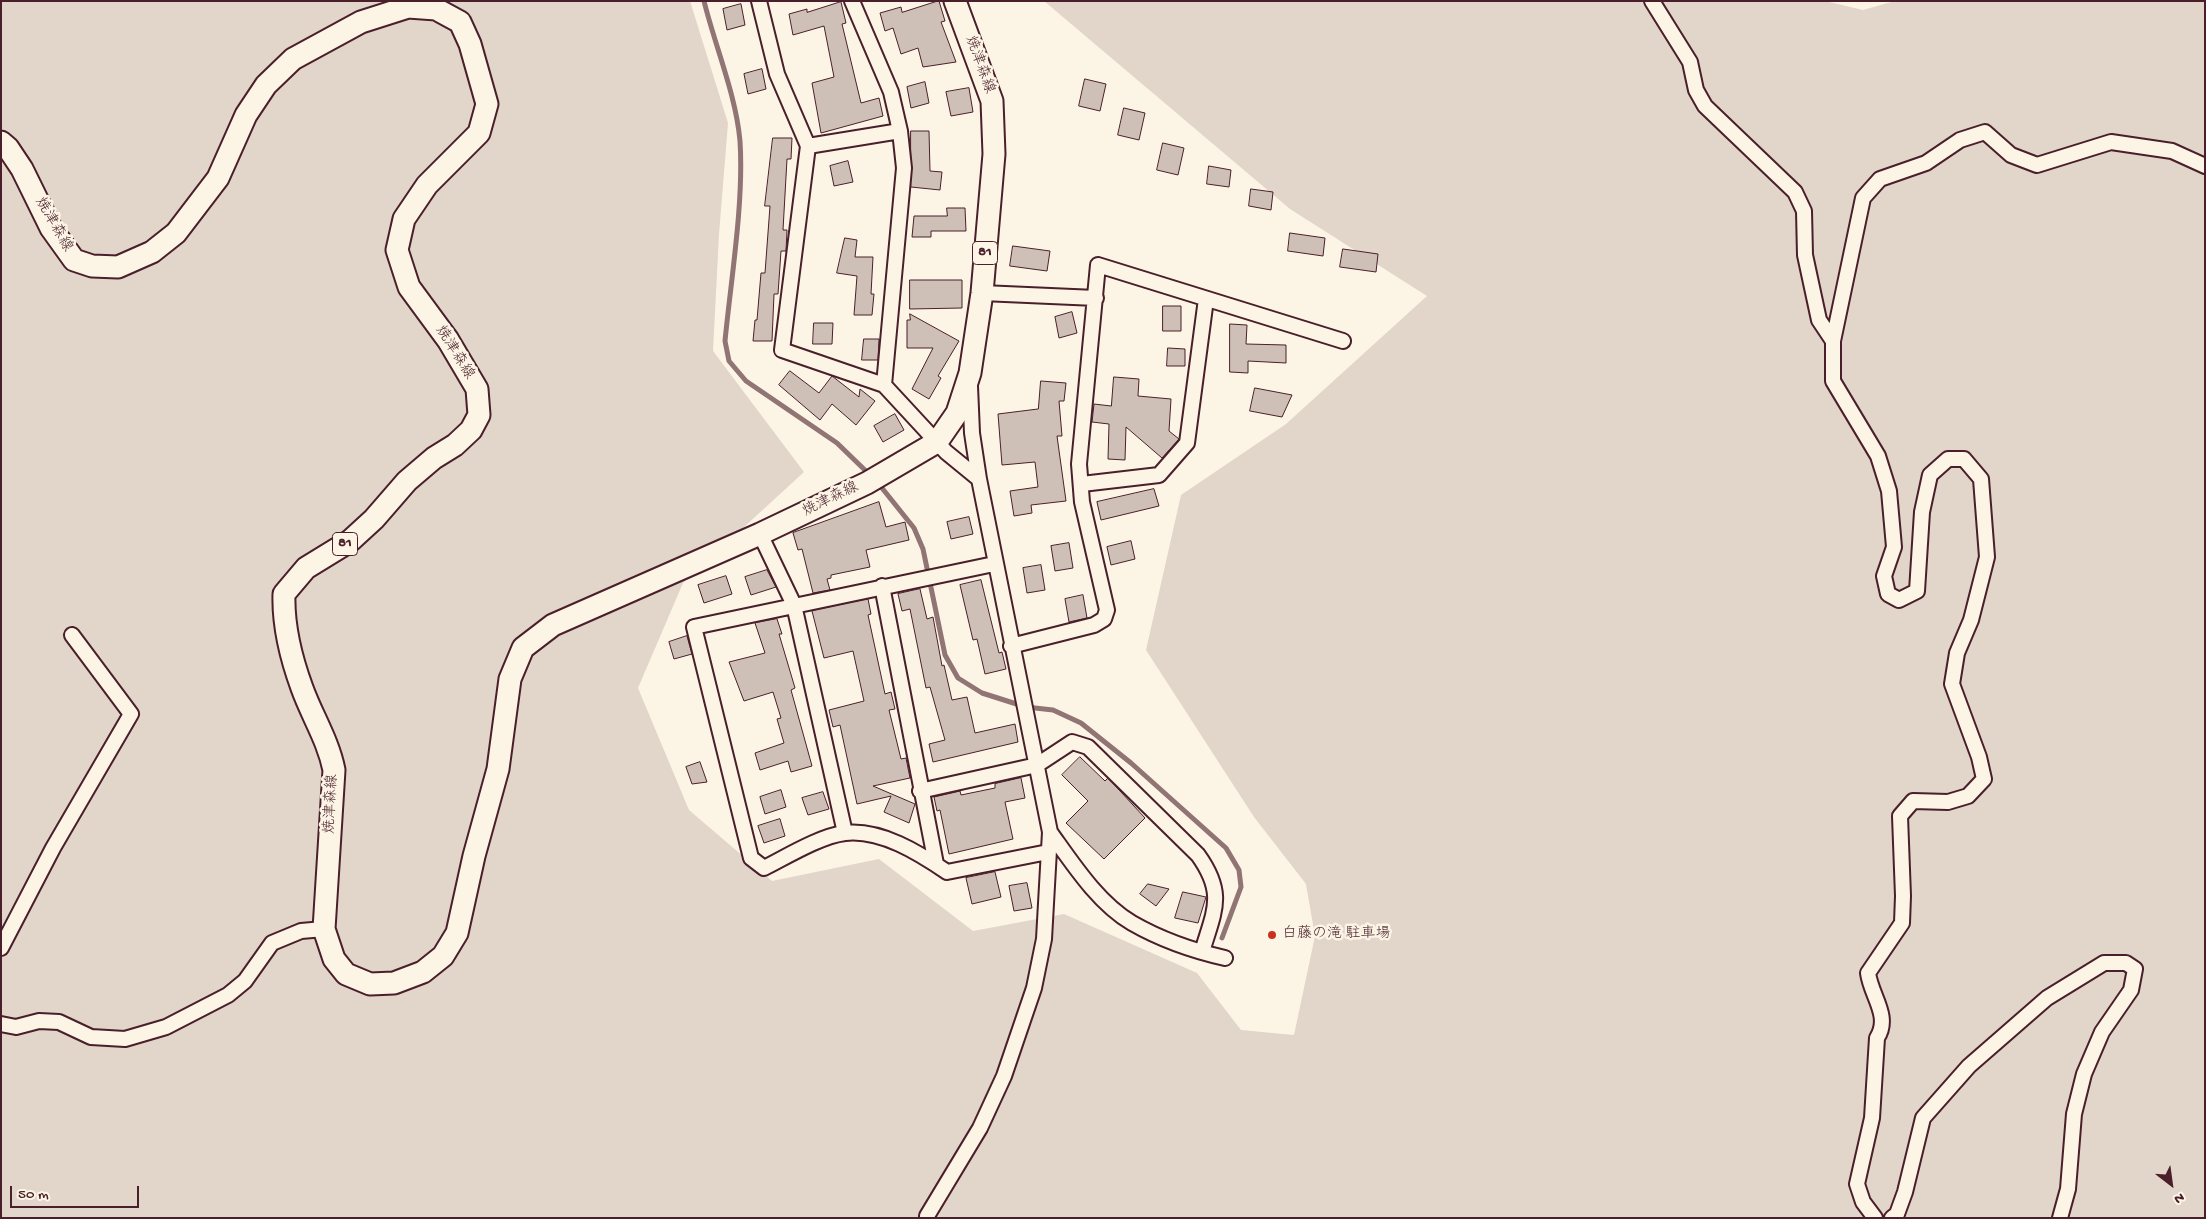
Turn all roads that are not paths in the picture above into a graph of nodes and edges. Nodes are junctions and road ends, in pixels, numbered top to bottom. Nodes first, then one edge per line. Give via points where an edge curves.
1 (759, 1) edge
2 (852, 1) edge
3 (956, 1) edge
4 (1652, 1) edge
5 (416, 4) edge
6 (900, 131) junction
7 (1, 142) edge
8 (808, 146) junction
9 (2205, 166) edge
10 (982, 293) junction
11 (1096, 298) junction
12 (1206, 299) junction
13 (1343, 341) dead end
14 (1833, 341) junction
15 (970, 373) junction
16 (884, 385) junction
17 (937, 442) junction
18 (979, 479) junction
19 (1082, 484) junction
20 (760, 534) junction
21 (994, 564) junction
22 (882, 586) junction
23 (794, 606) junction
24 (72, 635) dead end
25 (1012, 646) junction
26 (1037, 766) junction
27 (920, 791) junction
28 (1050, 832) junction
29 (845, 833) junction
30 (1048, 852) junction
31 (936, 864) junction
32 (324, 929) junction
33 (1, 948) edge
34 (1202, 952) junction
35 (1225, 958) dead end
36 (1, 1024) edge
37 (927, 1216) dead end
38 (1875, 1218) edge
39 (1892, 1218) edge
40 (2060, 1218) edge

1 - 8 street via 777,74
2 - 6 street via 891,92
3 - 10 main road, 焼津森線 / 81 via 992,100 994,154
4 - 14 street via 1690,62 1696,90 1705,106 1795,192 1804,211 1805,255 1819,320
5 - 7 main road, 焼津森線 / 81 via 361,22 292,60 266,85 246,115 218,178 176,232 152,252 118,266 92,266 74,260 51,228 22,169
5 - 32 main road, 焼津森線 / 81 via 436,9 460,22 470,44 487,104 479,134 427,186 404,219 397,250 408,287 448,340 476,389 479,415 471,430 455,445 407,481 350,541 306,568 284,594 283,621 302,687 330,751 334,770
6 - 8 street
6 - 16 street via 904,168 902,202
8 - 16 street via 782,350
9 - 14 street via 2172,151 2111,142 2037,165 2011,155 1985,132 1960,140 1926,163 1880,179 1863,198
10 - 11 street
10 - 15 main road, 焼津森線 / 81
11 - 12 street via 1098,265
11 - 19 street via 1079,464
12 - 13 street
12 - 19 street via 1187,443 1159,475
14 - 38 street via 1833,381 1878,456 1889,491 1894,547 1884,576 1888,594 1900,600 1917,591 1922,512 1930,475 1948,459 1964,459 1981,479 1987,557 1971,620 1957,653 1952,684 1984,779 1968,796 1948,802 1913,801 1900,816 1902,923 1868,973 1870,986 1883,1014 1882,1030 1877,1038 1872,1118 1857,1184 1863,1202
15 - 17 main road, 焼津森線 / 81 via 957,413
15 - 18 street via 972,433
16 - 17 street
17 - 18 street
17 - 20 main road, 焼津森線 / 81 via 875,478
18 - 21 street
19 - 25 street via 1082,502 1107,610 1104,619 1094,625
20 - 23 street
20 - 32 main road, 焼津森線 / 81 via 553,625 523,648 510,679 498,769 457,934 443,956 423,972 394,983 370,984 346,974 334,960
21 - 22 street
21 - 25 street
22 - 23 street
22 - 27 street
23 - 29 street
23 - 29 street via 694,627 751,858 764,868 805,847
24 - 33 street via 131,714 53,848
25 - 26 street
26 - 27 street
26 - 28 street
26 - 34 street via 1072,742 1088,747 1198,855 1210,876 1217,903
27 - 31 street
28 - 30 street
28 - 34 street via 1102,898 1131,922
29 - 31 street via 886,838
30 - 31 street via 947,872
30 - 37 street via 1044,939 1034,988 1004,1076 980,1128
32 - 36 street via 301,931 272,943 245,981 166,1028 125,1039 90,1037 59,1022 39,1021 16,1027
34 - 35 street
39 - 40 street via 1897,1214 1905,1192 1923,1118 1969,1066 2047,998 2104,964 2126,963 2135,969 2131,990 2102,1032 2084,1074 2074,1114 2068,1189

